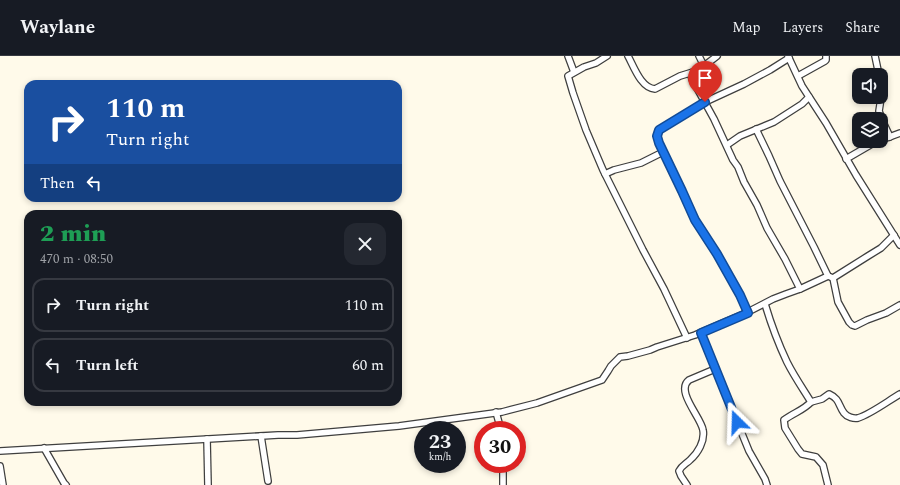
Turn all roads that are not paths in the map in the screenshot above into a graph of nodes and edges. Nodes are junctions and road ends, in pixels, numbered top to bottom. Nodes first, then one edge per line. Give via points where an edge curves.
1 (568, 56) edge
2 (607, 56) edge
3 (628, 56) edge
4 (699, 56) edge
5 (717, 56) edge
6 (826, 56) edge
7 (875, 56) edge
8 (789, 57) edge
9 (704, 66) junction
10 (878, 68) edge
11 (574, 72) junction
12 (693, 72) junction
13 (798, 76) junction
14 (810, 97) junction
15 (705, 102) junction
16 (880, 104) edge
17 (756, 129) junction
18 (900, 133) edge
19 (890, 137) joint
20 (727, 145) junction
21 (865, 148) edge
22 (663, 152) junction
23 (846, 159) junction
24 (605, 174) junction
25 (894, 235) junction
26 (900, 245) edge
27 (830, 277) junction
28 (800, 289) junction
29 (765, 304) junction
30 (900, 305) edge
31 (748, 313) junction
32 (701, 333) junction
33 (687, 338) junction
34 (715, 369) junction
35 (900, 394) edge
36 (811, 402) junction
37 (496, 412) junction
38 (498, 421) edge
39 (261, 436) junction
40 (207, 439) junction
41 (44, 448) junction
42 (0, 451) edge
43 (0, 466) edge
44 (503, 473) edge
45 (268, 481) dead end
46 (3, 485) edge
47 (66, 485) edge
48 (208, 485) edge
49 (503, 485) edge
50 (687, 485) edge
51 (767, 485) edge
52 (828, 485) edge

1 - 11 street
2 - 11 street
3 - 12 street via 642,82 650,89
4 - 9 street
5 - 9 street
6 - 13 street via 825,61
7 - 10 street
8 - 13 street
8 - 15 street via 757,77
9 - 12 street
11 - 24 street via 568,76 573,93
12 - 15 street via 692,79
13 - 14 street
14 - 17 street via 774,122
14 - 23 street
15 - 20 street
15 - 22 street via 659,130 657,136
16 - 19 street via 879,111
17 - 20 street
17 - 27 street
18 - 19 street
20 - 28 street
21 - 23 street
22 - 24 street via 641,163
22 - 31 street via 695,220 717,254
23 - 25 street
24 - 33 street
25 - 26 street
25 - 27 street via 881,248
27 - 28 street
27 - 30 street via 838,302 852,325 855,326
28 - 29 street
29 - 31 street
29 - 36 street via 787,364
31 - 32 street
32 - 33 street
32 - 34 street
33 - 37 street via 620,357 602,380 537,402
34 - 50 street via 689,380 685,385 692,409 703,430 699,449 680,470
34 - 51 street via 749,451
35 - 36 street via 857,418 847,417 839,401 829,394
36 - 52 street via 784,420 785,428 802,454 816,457 823,465
37 - 38 street
37 - 39 street via 392,426
39 - 40 street
39 - 45 street
40 - 41 street
40 - 48 street
41 - 42 street
41 - 47 street
43 - 46 street
44 - 49 street

